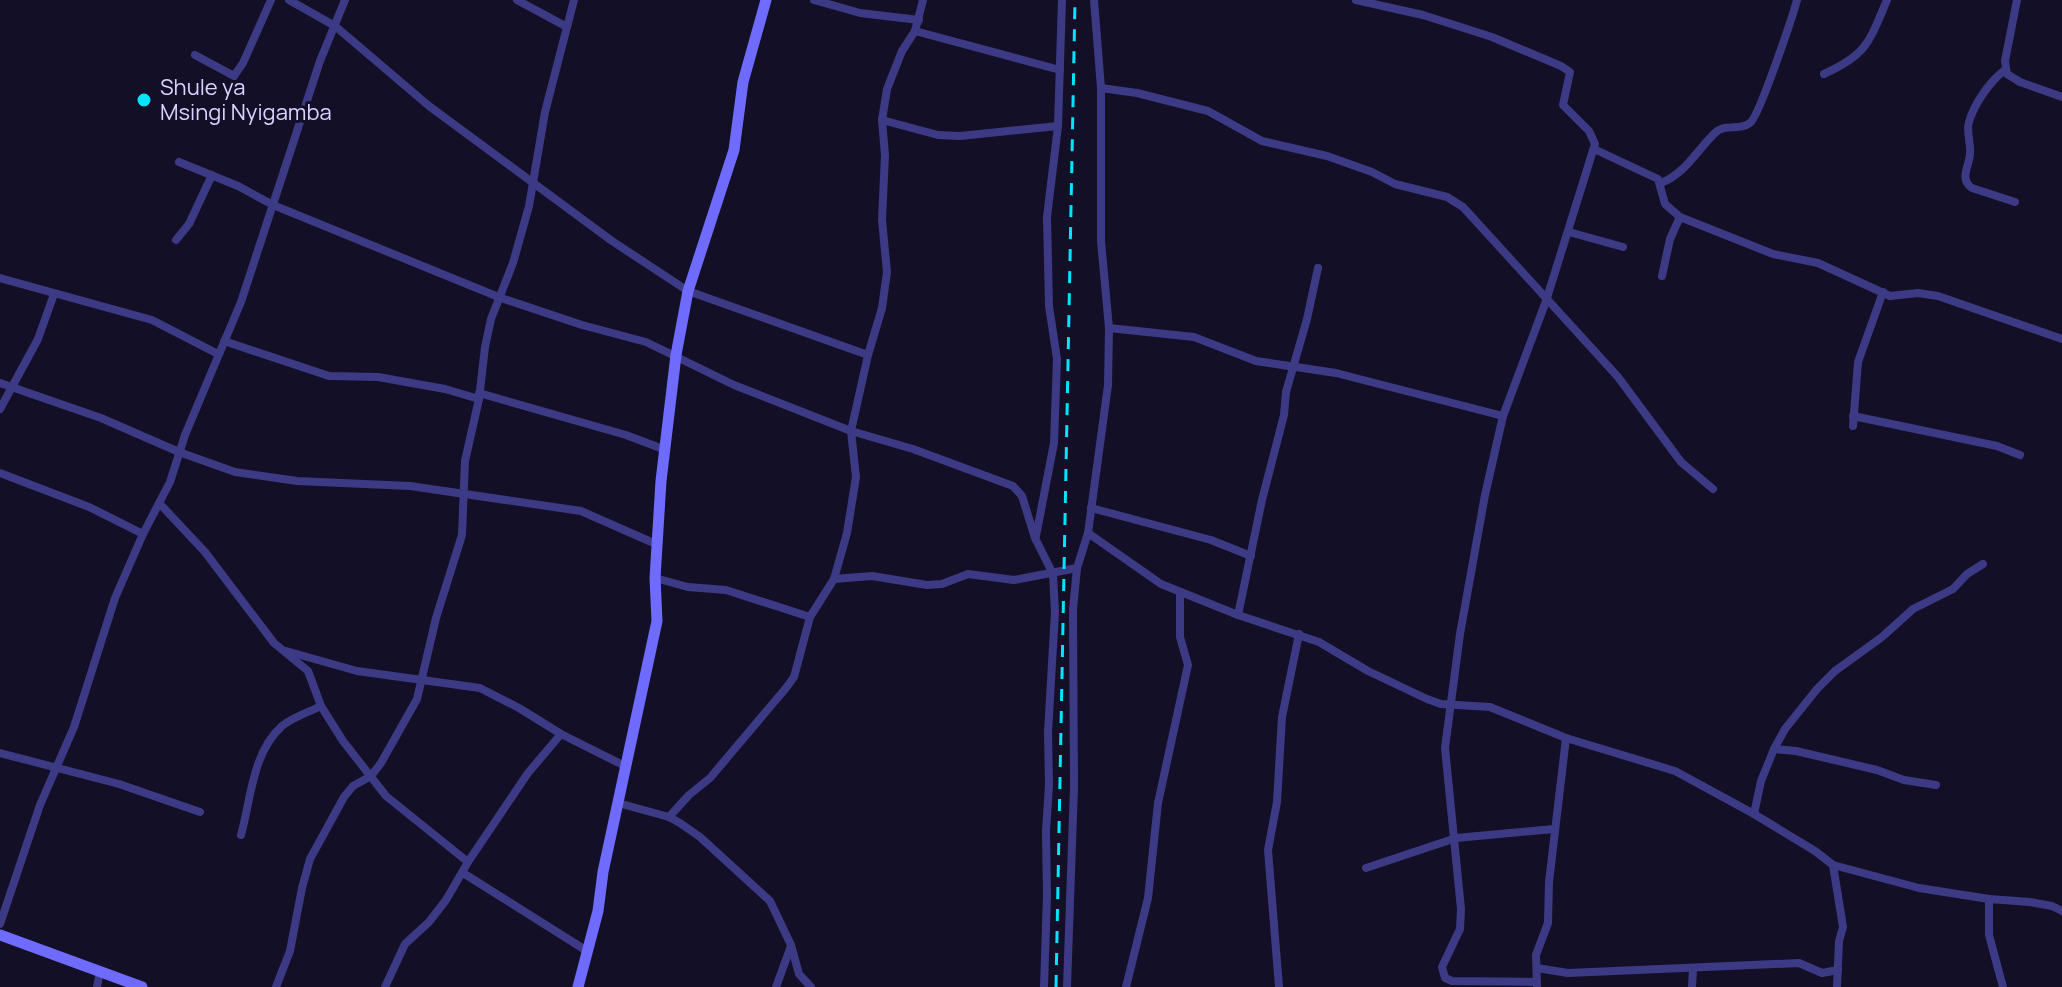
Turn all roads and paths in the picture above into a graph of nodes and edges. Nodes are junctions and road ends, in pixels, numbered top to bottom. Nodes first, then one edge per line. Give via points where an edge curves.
1 (271, 0) edge
2 (289, 0) edge
3 (345, 0) edge
4 (517, 0) edge
5 (574, 0) edge
6 (766, 0) edge
7 (814, 0) edge
8 (923, 0) edge
9 (1062, 0) edge
10 (1094, 0) edge
11 (1356, 0) edge
12 (1797, 0) edge
13 (1887, 0) edge
14 (2017, 0) edge
15 (919, 20) junction
16 (335, 26) junction
17 (567, 27) junction
18 (915, 31) junction
19 (195, 55) dead end
20 (1060, 70) junction
21 (2005, 70) junction
22 (1824, 74) dead end
23 (1101, 88) junction
24 (2062, 97) edge
25 (882, 120) junction
26 (1058, 126) junction
27 (1594, 149) junction
28 (179, 162) dead end
29 (212, 175) junction
30 (533, 181) junction
31 (1661, 183) junction
32 (2015, 202) dead end
33 (273, 205) junction
34 (1680, 217) junction
35 (1569, 232) junction
36 (176, 240) dead end
37 (1623, 247) dead end
38 (1318, 268) dead end
39 (1662, 276) dead end
40 (0, 278) edge
41 (688, 291) junction
42 (1883, 292) junction
43 (54, 294) junction
44 (501, 298) junction
45 (1546, 301) junction
46 (1109, 328) junction
47 (2062, 339) edge
48 (224, 341) junction
49 (218, 354) junction
50 (676, 355) junction
51 (868, 355) junction
52 (1293, 367) junction
53 (0, 383) edge
54 (13, 387) junction
55 (479, 396) junction
56 (0, 409) edge
57 (1503, 416) junction
58 (851, 431) junction
59 (663, 449) junction
60 (179, 452) junction
61 (2020, 455) dead end
62 (0, 473) edge
63 (1713, 489) dead end
64 (464, 492) junction
65 (160, 504) junction
66 (1091, 508) junction
67 (1088, 533) junction
68 (143, 534) junction
69 (1035, 538) junction
70 (656, 544) junction
71 (1251, 556) junction
72 (1983, 564) dead end
73 (1077, 568) junction
74 (1053, 574) junction
75 (655, 578) junction
76 (834, 579) junction
77 (1180, 592) junction
78 (1238, 615) junction
79 (810, 617) junction
80 (1299, 634) junction
81 (281, 650) junction
82 (422, 680) junction
83 (1451, 705) junction
84 (321, 706) junction
85 (561, 734) junction
86 (1566, 738) junction
87 (1774, 749) junction
88 (0, 753) edge
89 (625, 766) junction
90 (56, 767) junction
91 (371, 776) junction
92 (1936, 785) dead end
93 (618, 803) junction
94 (200, 812) dead end
95 (1754, 814) junction
96 (669, 817) junction
97 (1554, 829) junction
98 (241, 835) dead end
99 (1456, 838) junction
100 (468, 862) junction
101 (1833, 865) junction
102 (1366, 868) dead end
103 (463, 873) junction
104 (1989, 899) junction
105 (2062, 911) edge
106 (0, 924) edge
107 (0, 935) edge
108 (791, 945) junction
109 (587, 951) junction
110 (1537, 968) junction
111 (1693, 969) junction
112 (1838, 970) junction
113 (100, 971) junction
114 (1537, 985) edge
115 (97, 987) edge
116 (142, 987) edge
117 (276, 987) edge
118 (385, 987) edge
119 (578, 987) edge
120 (776, 987) edge
121 (811, 987) edge
122 (1044, 987) edge
123 (1067, 987) edge
124 (1126, 987) edge
125 (1279, 987) edge
126 (1692, 987) edge
127 (1837, 987) edge
128 (2003, 987) edge

1 - 19 street via 234,76
2 - 16 street
3 - 16 street
4 - 17 street
5 - 17 street
6 - 41 street via 743,82 734,150
7 - 15 street via 860,13
8 - 15 street
9 - 20 street
10 - 23 street
11 - 27 street via 1492,37 1568,70 1563,105 1589,131
12 - 31 street via 1754,118 1743,126 1716,131 1683,170
13 - 22 street via 1864,50
14 - 21 street
15 - 18 street
16 - 30 street via 429,106
16 - 33 street
17 - 30 street
18 - 20 street
18 - 25 street via 887,89
20 - 26 street
21 - 24 street via 2020,82
21 - 32 street via 1969,122 1964,177 1972,188
23 - 45 street via 1208,111 1262,141 1304,149 1395,184 1447,197 1463,207
23 - 46 street via 1101,241
25 - 26 street via 960,136
25 - 51 street via 887,272
26 - 69 street via 1046,228 1057,359 1054,443
27 - 31 street
27 - 35 street
28 - 29 street
29 - 33 street
29 - 36 street
30 - 41 street
30 - 44 street
31 - 34 street via 1665,204
33 - 44 street
33 - 48 street
34 - 39 street
34 - 42 street via 1773,254 1818,263
35 - 37 street
35 - 45 street
38 - 52 street
40 - 43 street
41 - 50 street
41 - 51 street
42 - 47 street via 1938,296
42 - 61 street via 1858,362 1853,421 1997,446
43 - 49 street via 152,320
43 - 54 street
44 - 50 street
44 - 55 street via 491,319
45 - 57 street
45 - 63 street via 1618,377 1681,462
46 - 52 street via 1194,337 1256,361
46 - 66 street via 1108,385
48 - 49 street
48 - 55 street via 329,376 378,377
49 - 60 street
50 - 58 street via 734,385
50 - 59 street
51 - 58 street
52 - 57 street
52 - 71 street
53 - 54 street
54 - 56 street
54 - 60 street
55 - 59 street
55 - 64 street
57 - 83 street
58 - 69 street via 1013,486 1022,496
58 - 76 street via 856,477
59 - 70 street
60 - 64 street via 235,472 297,481
60 - 65 street
62 - 68 street
64 - 70 street via 581,511
64 - 82 street via 462,535
65 - 68 street
65 - 81 street via 205,552
66 - 67 street
66 - 71 street
67 - 73 street
67 - 77 street
68 - 90 street via 111,608
69 - 74 street
70 - 75 street
71 - 78 street
72 - 87 street via 1953,589 1913,609 1835,671 1801,707
73 - 74 street
73 - 123 street
74 - 76 street via 1014,580 968,574 927,585 881,577
74 - 122 street
75 - 79 street via 726,590
75 - 89 street via 657,621
76 - 79 street
77 - 78 street
77 - 124 street via 1180,637 1188,665 1158,803 1148,898
78 - 80 street
79 - 96 street via 786,688 710,778
80 - 83 street via 1427,699
80 - 125 street via 1282,717 1268,850
81 - 82 street via 357,671
81 - 84 street via 308,671
82 - 85 street via 480,688
82 - 91 street via 391,748
83 - 86 street via 1490,707
83 - 99 street via 1445,748
84 - 91 street
84 - 98 street via 284,724 267,746 257,764
85 - 89 street
85 - 100 street
86 - 95 street via 1675,771
86 - 97 street
87 - 92 street
87 - 95 street
88 - 90 street
89 - 93 street
90 - 94 street
90 - 106 street
91 - 100 street via 386,796
91 - 117 street via 344,797 310,859 290,951
93 - 96 street
93 - 109 street
95 - 101 street
96 - 108 street via 763,893
97 - 99 street
97 - 110 street via 1548,923 1536,955
99 - 102 street
99 - 114 street via 1460,929 1442,967 1445,978
100 - 103 street
101 - 104 street via 1919,888
101 - 112 street via 1842,912
103 - 109 street
103 - 118 street via 429,922 405,944
104 - 105 street
104 - 128 street via 1989,935
107 - 113 street
108 - 120 street
108 - 121 street via 799,974
109 - 119 street
110 - 111 street via 1568,973
110 - 114 street
111 - 112 street via 1799,963 1822,973
111 - 126 street
112 - 127 street
113 - 115 street
113 - 116 street

